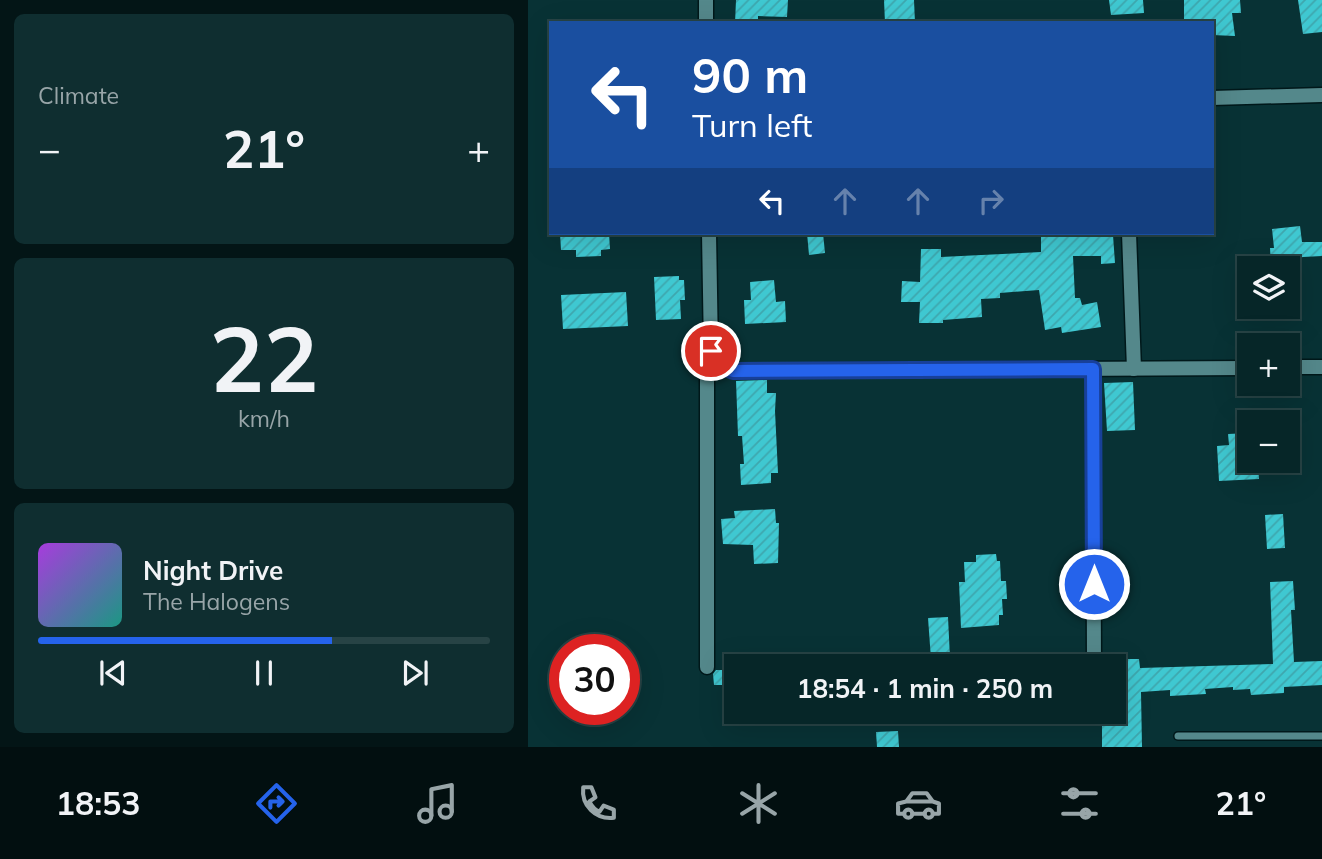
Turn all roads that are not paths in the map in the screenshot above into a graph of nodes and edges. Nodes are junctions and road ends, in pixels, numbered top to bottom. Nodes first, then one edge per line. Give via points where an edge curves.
1 (706, 0) edge
2 (706, 21) edge
3 (1321, 95) edge
4 (1214, 98) edge
5 (709, 235) edge
6 (1129, 235) edge
7 (718, 365) junction
8 (1321, 367) edge
9 (1237, 368) edge
10 (1300, 368) edge
11 (1093, 369) junction
12 (1134, 369) junction
13 (1094, 654) edge
14 (706, 667) dead end
15 (1178, 736) dead end
16 (1321, 736) edge

1 - 2 street
3 - 4 street
5 - 7 street via 711,351
6 - 12 street
7 - 11 street via 733,371
7 - 14 street via 708,376
8 - 10 street
9 - 12 street
11 - 12 street
11 - 13 street
15 - 16 lane

